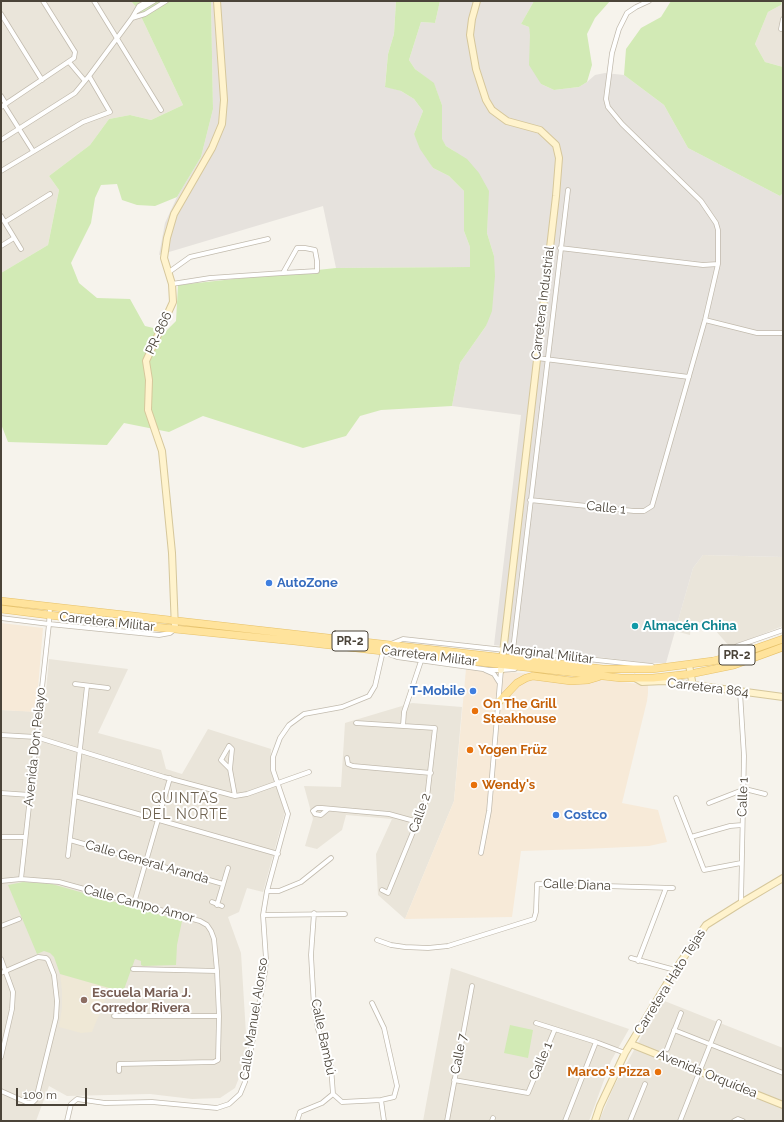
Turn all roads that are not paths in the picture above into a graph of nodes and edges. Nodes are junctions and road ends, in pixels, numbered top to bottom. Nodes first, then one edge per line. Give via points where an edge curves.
1 (43, 1) edge
2 (94, 1) edge
3 (148, 1) edge
4 (154, 1) edge
5 (166, 1) edge
6 (217, 1) edge
7 (477, 1) edge
8 (649, 1) edge
9 (136, 11) junction
10 (1, 14) edge
11 (132, 18) junction
12 (783, 19) edge
13 (781, 29) dead end
14 (117, 38) junction
15 (69, 62) junction
16 (89, 76) junction
17 (42, 80) junction
18 (85, 81) junction
19 (1, 96) edge
20 (3, 105) edge
21 (161, 110) dead end
22 (19, 129) junction
23 (1, 140) edge
24 (33, 151) junction
25 (1, 171) edge
26 (568, 190) dead end
27 (50, 194) dead end
28 (1, 216) edge
29 (5, 222) junction
30 (14, 238) junction
31 (268, 239) dead end
32 (1, 246) edge
33 (560, 248) junction
34 (21, 249) dead end
35 (718, 264) junction
36 (169, 272) junction
37 (284, 273) junction
38 (172, 284) junction
39 (705, 320) junction
40 (783, 333) edge
41 (537, 358) junction
42 (548, 360) junction
43 (689, 377) junction
44 (530, 500) junction
45 (1, 601) edge
46 (50, 606) junction
47 (1, 609) edge
48 (50, 616) junction
49 (1, 618) edge
50 (175, 620) junction
51 (49, 624) junction
52 (176, 629) junction
53 (783, 630) edge
54 (763, 637) junction
55 (783, 639) edge
56 (388, 645) junction
57 (737, 646) dead end
58 (760, 647) junction
59 (783, 647) edge
60 (503, 649) junction
61 (513, 650) junction
62 (383, 651) junction
63 (421, 660) junction
64 (502, 664) junction
65 (689, 665) junction
66 (481, 668) junction
67 (668, 668) junction
68 (690, 674) junction
69 (601, 676) junction
70 (634, 678) junction
71 (75, 684) dead end
72 (500, 684) junction
73 (87, 686) junction
74 (693, 686) junction
75 (108, 688) dead end
76 (740, 692) junction
77 (783, 697) edge
78 (498, 703) junction
79 (356, 723) dead end
80 (403, 726) junction
81 (1, 735) edge
82 (36, 738) junction
83 (80, 752) junction
84 (347, 758) dead end
85 (230, 769) junction
86 (309, 772) dead end
87 (431, 773) junction
88 (170, 778) junction
89 (278, 783) junction
90 (743, 790) junction
91 (1, 793) edge
92 (30, 794) junction
93 (765, 794) dead end
94 (75, 796) junction
95 (235, 796) junction
96 (676, 798) dead end
97 (708, 803) dead end
98 (328, 809) dead end
99 (158, 820) junction
100 (418, 822) junction
101 (742, 825) junction
102 (1, 837) edge
103 (25, 837) junction
104 (691, 837) junction
105 (70, 840) junction
106 (481, 853) dead end
107 (278, 854) junction
108 (68, 856) dead end
109 (331, 858) dead end
110 (146, 862) junction
111 (741, 863) junction
112 (228, 868) dead end
113 (783, 878) edge
114 (21, 879) junction
115 (1, 881) edge
116 (223, 884) junction
117 (666, 888) junction
118 (673, 888) dead end
119 (382, 890) dead end
120 (267, 891) junction
121 (212, 902) dead end
122 (134, 903) junction
123 (740, 903) junction
124 (314, 914) junction
125 (344, 914) dead end
126 (263, 915) junction
127 (19, 919) dead end
128 (1, 926) edge
129 (377, 940) dead end
130 (631, 958) dead end
131 (1, 959) edge
132 (638, 960) junction
133 (133, 969) dead end
134 (675, 970) junction
135 (6, 971) junction
136 (217, 971) junction
137 (1, 973) edge
138 (472, 986) dead end
139 (372, 1003) dead end
140 (681, 1013) dead end
141 (114, 1016) dead end
142 (219, 1016) junction
143 (536, 1022) dead end
144 (719, 1022) dead end
145 (555, 1028) junction
146 (674, 1030) junction
147 (596, 1042) junction
148 (631, 1044) junction
149 (710, 1044) junction
150 (667, 1049) dead end
151 (626, 1053) junction
152 (1, 1057) edge
153 (119, 1071) dead end
154 (699, 1071) junction
155 (783, 1073) edge
156 (454, 1080) junction
157 (645, 1084) dead end
158 (1, 1091) edge
159 (333, 1094) junction
160 (381, 1100) junction
161 (783, 1105) edge
162 (67, 1121) edge
163 (297, 1121) edge
164 (384, 1121) edge
165 (447, 1121) edge
166 (565, 1121) edge
167 (595, 1121) edge
168 (630, 1121) edge
169 (680, 1121) edge
170 (734, 1121) edge
171 (743, 1121) edge

1 - 15 street via 75,52 74,58
2 - 14 street
3 - 9 street
4 - 9 street
5 - 11 street via 145,14
6 - 36 street, PR-866 / PR-866 via 224,100 222,124 212,148 174,214 164,258
7 - 41 street, Carretera Industrial via 470,35 476,69 486,100 492,110 507,121 540,130 556,145 559,158
8 - 35 street, Calle 1 via 627,13 619,30 612,53 606,99 608,107 622,124 701,201 714,219 717,227
9 - 11 street
10 - 17 street
11 - 14 street
12 - 13 street
14 - 16 street
14 - 21 street
15 - 17 street
15 - 18 street
16 - 18 street
16 - 24 street via 110,112 82,122
17 - 20 street
18 - 22 street via 75,93
19 - 20 street
20 - 22 street
22 - 23 street
22 - 24 street
24 - 25 street
26 - 33 street
27 - 29 street
28 - 29 street
29 - 30 street
30 - 32 street
30 - 34 street
31 - 36 street via 190,257
33 - 35 street via 703,265
33 - 42 street
35 - 39 street, Calle 1
36 - 38 street, PR-866 / PR-866
37 - 37 street via 297,248 315,250 317,271
37 - 38 street via 210,278
38 - 50 street, PR-866 / PR-866 via 173,302 146,361 149,380 148,410 162,451 172,553
39 - 40 street via 756,333
39 - 43 street, Calle 1
41 - 42 street
41 - 60 street, Carretera Industrial
42 - 43 street
42 - 44 street
43 - 44 street, Calle 1 via 652,506 644,511
44 - 61 street
45 - 46 main road, Carretera Militar / PR-2
46 - 48 street, Avenida Don Pelayo
46 - 50 main road, Carretera Militar / PR-2
47 - 48 main road, Carretera Militar / PR-2
48 - 51 street, Avenida Don Pelayo
48 - 52 main road, Carretera Militar / PR-2
49 - 51 street
50 - 52 street, PR-866 / PR-866
50 - 56 main road, Carretera Militar / PR-2
51 - 52 street via 159,635
51 - 82 street, Avenida Don Pelayo
52 - 62 main road, Carretera Militar / PR-2
53 - 54 street
54 - 57 street
54 - 58 street
55 - 58 main road, Carretera Militar / PR-2
56 - 60 street, Marginal Militar via 403,639
56 - 64 main road, Carretera Militar / PR-2
58 - 65 main road, Carretera Militar / PR-2 via 713,661
59 - 68 main road, Carretera Militar / PR-2 via 734,664
60 - 61 street, Marginal Militar
60 - 64 street
61 - 67 street, Marginal Militar
62 - 63 street, Marginal Militar via 397,657
62 - 64 main road, Carretera Militar / PR-2
62 - 89 street, Calle Manuel Alonso via 375,686 369,696 342,707 304,714 288,725 273,757
63 - 66 street, Marginal Militar
63 - 80 street via 404,712
64 - 66 street, Marginal Militar
64 - 67 main road, Carretera Militar / PR-2 via 625,670
64 - 69 main road, Carretera Militar / PR-2
64 - 72 street
65 - 67 main road, Carretera Militar / PR-2
65 - 68 street
66 - 72 street via 494,674
68 - 70 main road, Carretera Militar / PR-2
68 - 74 street
69 - 70 main road, Carretera Militar / PR-2
69 - 78 main road via 571,681 533,676 517,683
70 - 74 street, Carretera 864 via 642,682 664,681
71 - 73 street
72 - 78 street
73 - 75 street
73 - 83 street
74 - 76 street, Carretera 864
76 - 77 street, Carretera 864
76 - 90 street, Calle 1 via 744,756
78 - 106 street via 489,812
79 - 80 street
80 - 87 street, Calle 2 via 435,728
81 - 82 street
82 - 83 street
82 - 92 street, Avenida Don Pelayo
83 - 88 street
83 - 94 street
84 - 87 street via 348,764 353,766
85 - 85 street via 232,749 229,746 221,760
85 - 95 street
86 - 89 street
87 - 100 street, Calle 2 via 428,798
88 - 95 street
88 - 99 street
89 - 95 street
89 - 107 street, Calle Manuel Alonso via 288,814
90 - 93 street
90 - 97 street
90 - 101 street, Calle 1
91 - 92 street
92 - 103 street, Avenida Don Pelayo
94 - 99 street
94 - 105 street
96 - 104 street
98 - 100 street via 389,814
99 - 107 street
99 - 110 street
100 - 119 street, Calle 2 via 388,893
101 - 104 street
101 - 111 street, Calle 1
102 - 103 street
103 - 114 street, Avenida Don Pelayo
104 - 111 street via 704,870
105 - 108 street
105 - 110 street, Calle General Aranda
107 - 120 street, Calle Manuel Alonso
109 - 120 street via 301,882 279,891
110 - 116 street, Calle General Aranda
110 - 122 street
111 - 123 street, Calle 1
112 - 116 street
113 - 123 street, Carretera Hato Tejas
114 - 115 street, Calle Campo Amor
114 - 122 street, Calle Campo Amor via 59,882
116 - 121 street via 220,905
117 - 118 street
117 - 129 street, Calle Diana via 536,884 534,919 448,946 405,947
117 - 132 street
120 - 126 street, Calle Manuel Alonso
122 - 136 street, Calle Campo Amor via 200,921 206,925 214,939
123 - 134 street, Carretera Hato Tejas via 706,925
124 - 125 street
124 - 126 street
124 - 159 street, Calle Bambú via 311,955 314,1007 318,1029 331,1066
126 - 162 street, Calle Manuel Alonso via 266,960 246,1082 240,1094 229,1104 217,1108 152,1102 105,1103 78,1099 71,1104
127 - 128 street
130 - 132 street
131 - 135 street
132 - 134 street
133 - 136 street
134 - 148 street, Carretera Hato Tejas
135 - 137 street
135 - 152 street via 13,992 12,1009
135 - 158 street via 43,957 48,960 54,975 58,1001 36,1097 28,1103
136 - 142 street, Calle Campo Amor
138 - 156 street, Calle 7
139 - 160 street, Calle Bambú via 384,1028 397,1086 394,1097
140 - 146 street
141 - 142 street
142 - 153 street, Calle Campo Amor via 217,1061 119,1064
143 - 145 street
144 - 149 street
145 - 147 street, Calle 1
145 - 156 street, Calle 1 via 528,1093
146 - 149 street
146 - 150 street
147 - 151 street, Calle 1
147 - 166 street
148 - 151 street, Carretera Hato Tejas
148 - 154 street, Avenida Orquídea
149 - 154 street
149 - 155 street
151 - 167 street, Carretera Hato Tejas
154 - 161 street, Avenida Orquídea
154 - 169 street
156 - 165 street, Calle 7
157 - 168 street
159 - 160 street, Calle Bambú via 342,1102
159 - 163 street via 322,1103 300,1112
160 - 164 street
170 - 171 street

